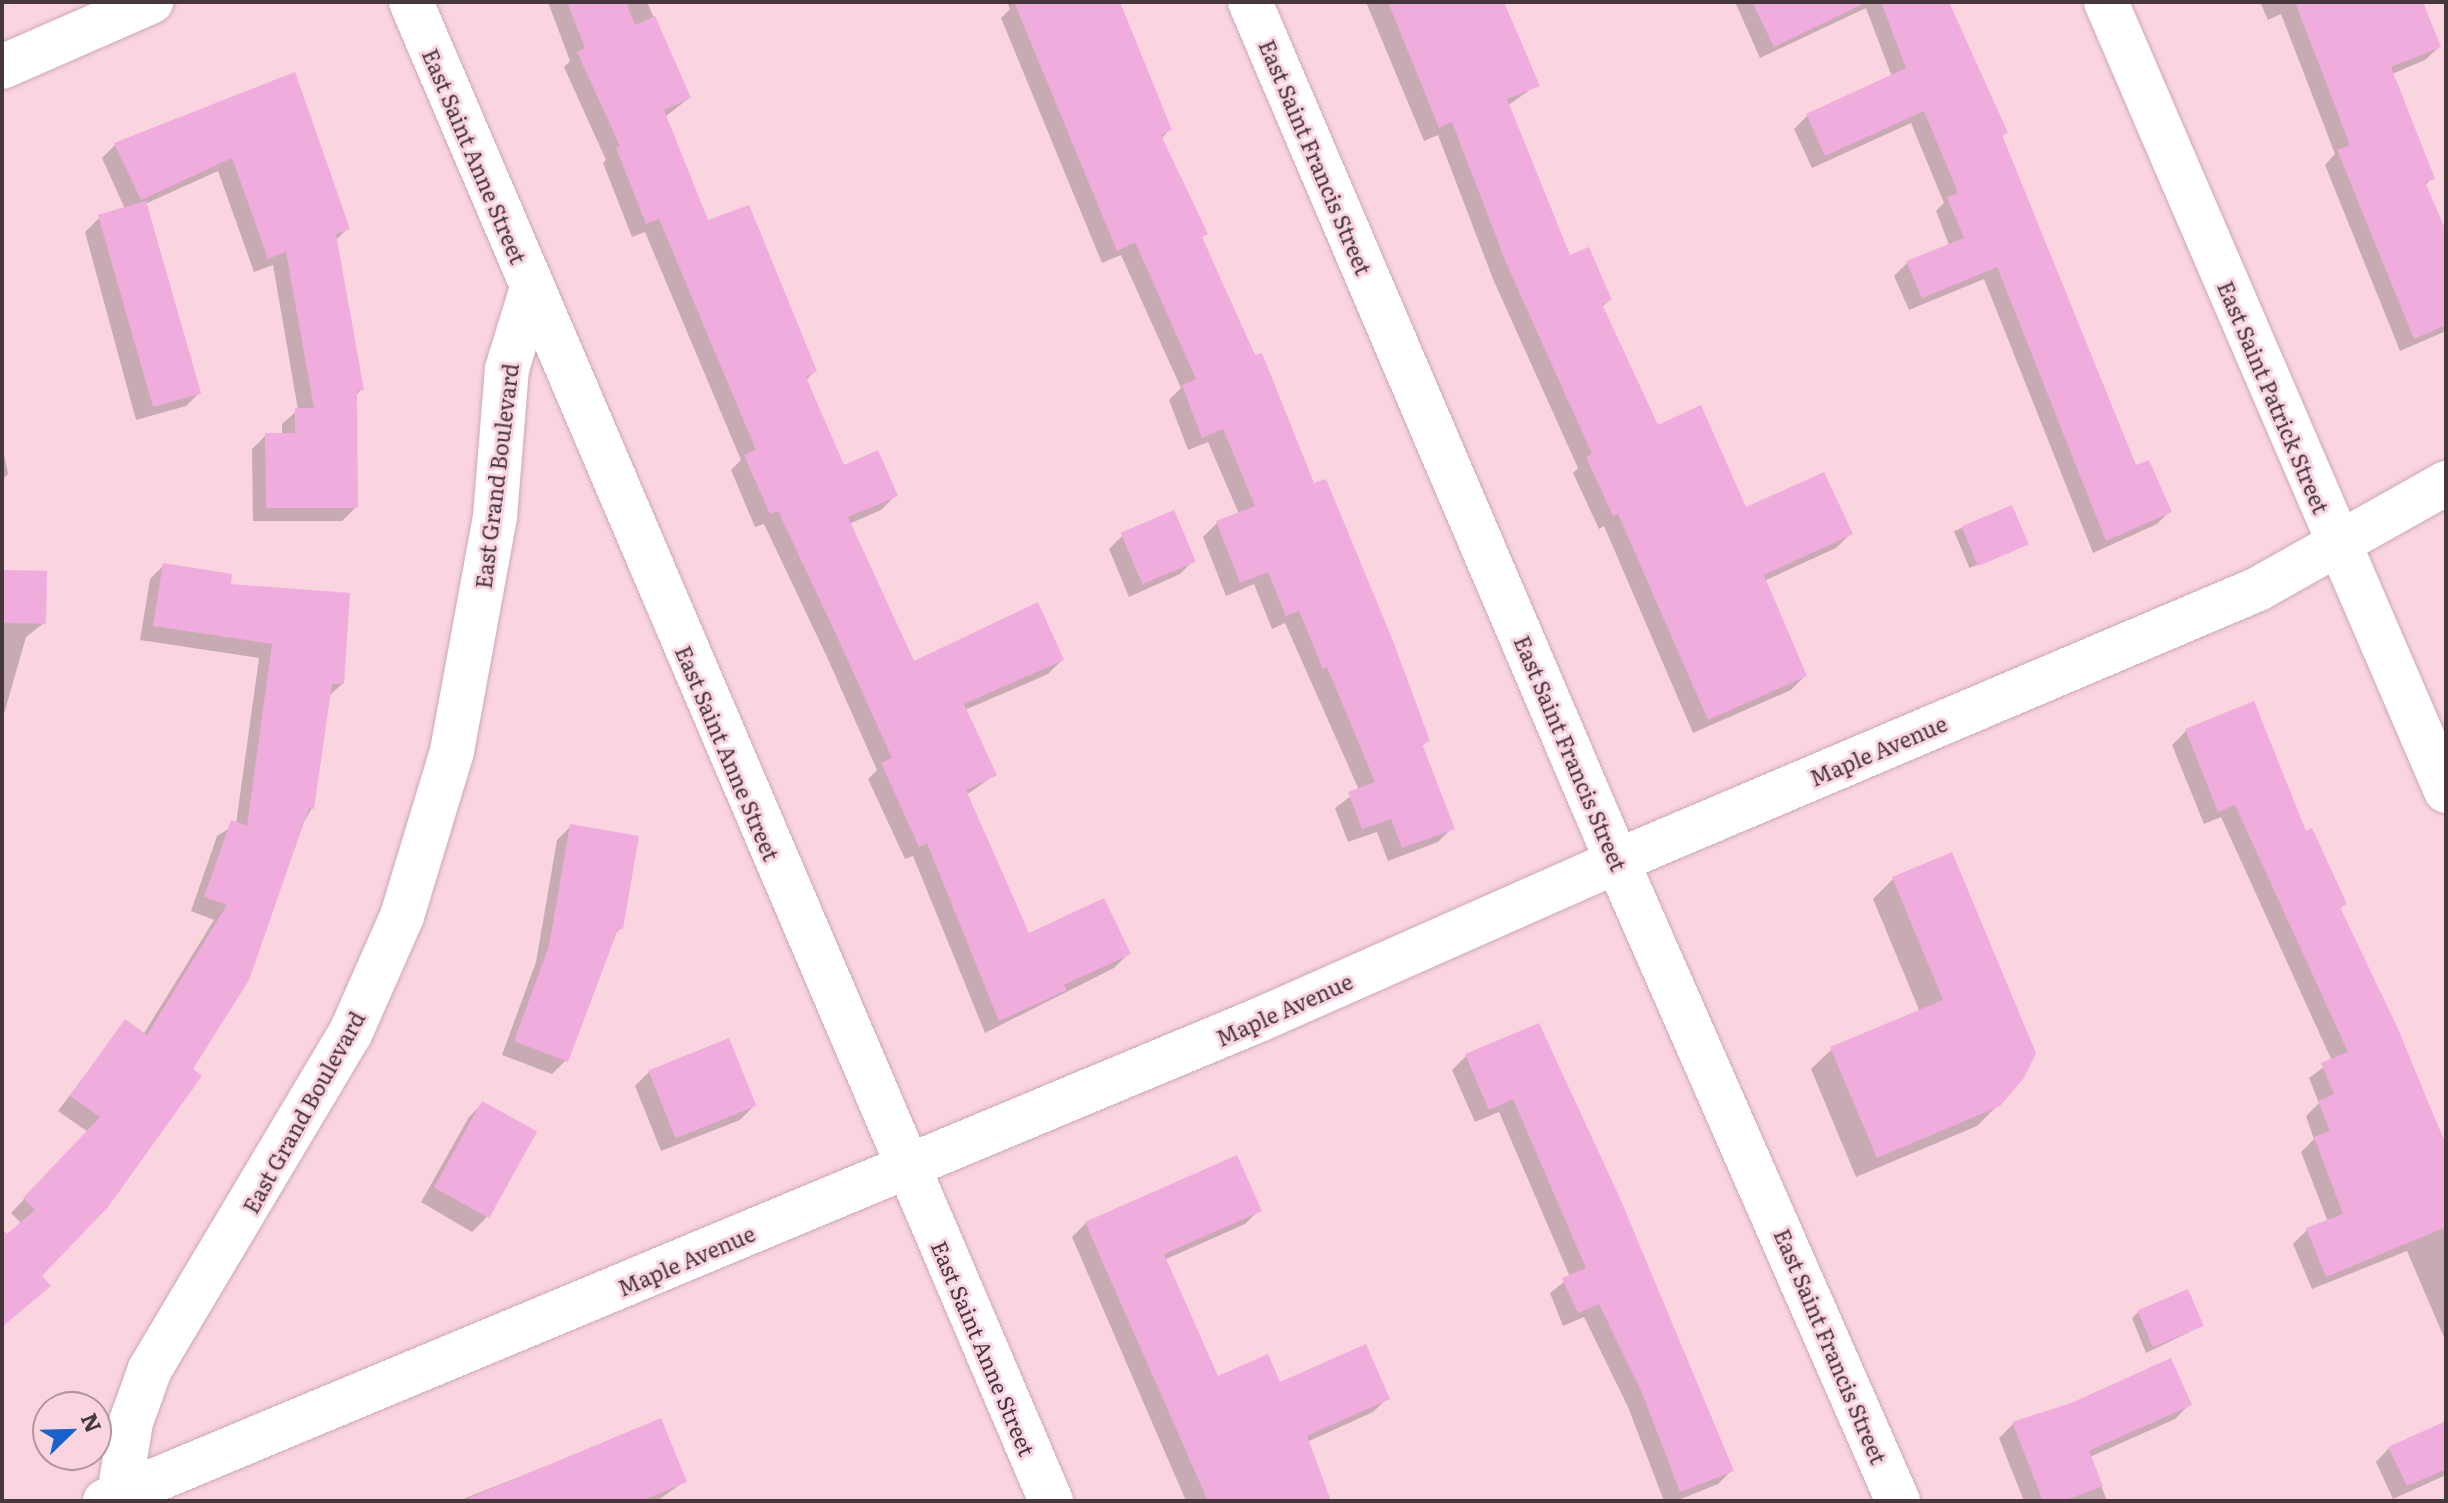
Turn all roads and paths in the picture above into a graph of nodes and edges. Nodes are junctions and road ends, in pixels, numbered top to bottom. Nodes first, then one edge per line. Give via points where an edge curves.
1 (151, 2) edge
2 (411, 2) edge
3 (1250, 2) edge
4 (2106, 2) edge
5 (2, 67) edge
6 (531, 291) junction
7 (2446, 483) edge
8 (2335, 541) junction
9 (2446, 791) edge
10 (1617, 861) junction
11 (906, 1168) junction
12 (112, 1498) edge
13 (1051, 1501) edge
14 (1898, 1501) edge

1 - 5 street
2 - 6 street, East Saint Anne Street
3 - 10 street, East Saint Francis Street
4 - 8 street, East Saint Patrick Street
6 - 11 street, East Saint Anne Street
6 - 12 street, East Grand Boulevard via 507,369 495,517 452,751 402,916 350,1034 150,1369
7 - 8 street, Maple Avenue
8 - 9 street, East Saint Patrick Street
8 - 10 street, Maple Avenue via 2258,589
10 - 11 street, Maple Avenue via 1259,1020
10 - 14 street, East Saint Francis Street
11 - 12 street, Maple Avenue
11 - 13 street, East Saint Anne Street

